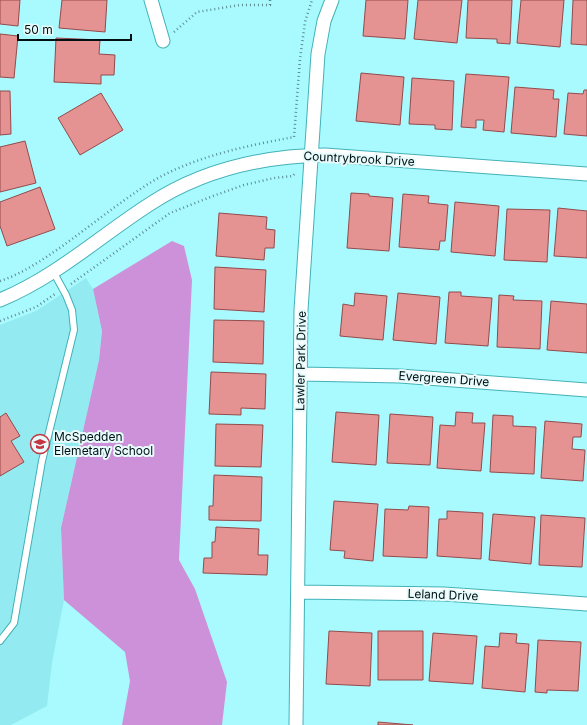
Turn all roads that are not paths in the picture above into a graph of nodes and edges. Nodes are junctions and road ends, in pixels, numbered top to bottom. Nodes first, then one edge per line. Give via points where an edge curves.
1 (151, 0) edge
2 (332, 0) edge
3 (163, 41) road end
4 (311, 155) junction
5 (587, 174) edge
6 (54, 272) junction
7 (0, 300) edge
8 (300, 374) junction
9 (587, 390) edge
10 (298, 592) junction
11 (587, 604) edge
12 (0, 641) edge
13 (296, 725) edge

1 - 3 street
2 - 4 street, Lawler Park Drive via 324,20 319,48
4 - 5 street, Countrybrook Drive
4 - 6 street, Countrybrook Drive via 248,163 188,183 151,203
4 - 8 street, Lawler Park Drive via 303,274
6 - 7 street, Countrybrook Drive
6 - 12 lane via 72,310 74,330 42,461 14,623
8 - 9 street, Evergreen Drive via 400,376
8 - 10 street, Lawler Park Drive
10 - 11 street, Leland Drive via 444,594
10 - 13 street, Lawler Park Drive

